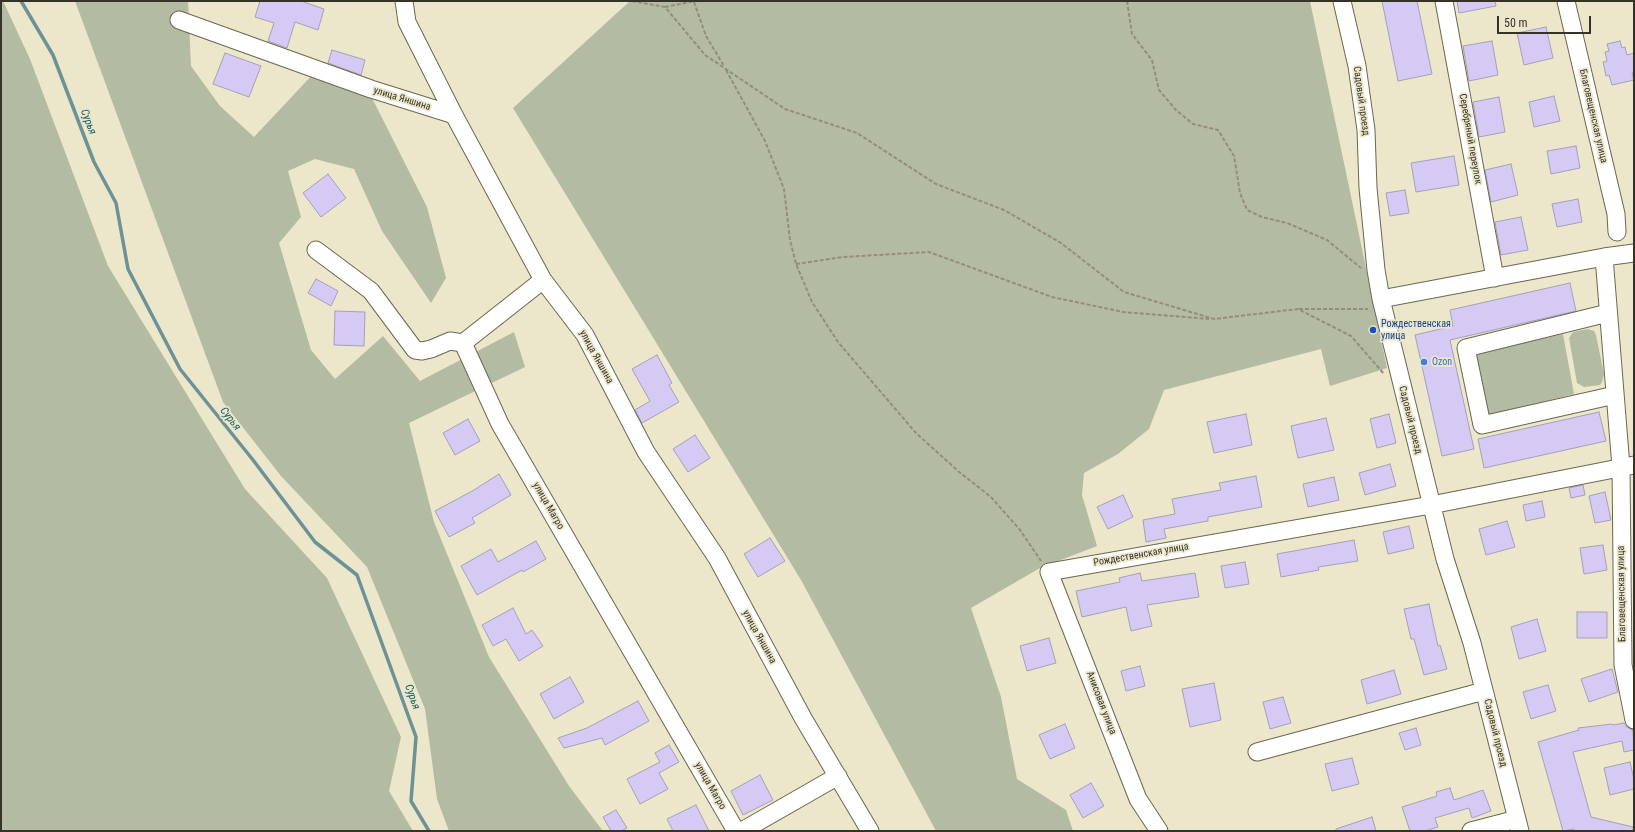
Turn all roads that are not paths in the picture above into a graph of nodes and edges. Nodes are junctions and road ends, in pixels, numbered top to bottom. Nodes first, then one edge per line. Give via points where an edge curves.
1 (404, 1) edge
2 (1342, 1) edge
3 (1444, 1) edge
4 (1566, 1) edge
5 (179, 20) dead end
6 (454, 115) junction
7 (1617, 232) dead end
8 (316, 250) dead end
9 (1634, 253) edge
10 (1604, 257) junction
11 (1495, 278) junction
12 (543, 280) junction
13 (1382, 304) junction
14 (1608, 313) junction
15 (463, 343) junction
16 (1615, 395) junction
17 (1627, 466) edge
18 (1431, 505) junction
19 (1049, 572) joint
20 (1484, 691) junction
21 (1634, 720) edge
22 (1257, 752) dead end
23 (838, 776) junction
24 (1518, 825) edge
25 (736, 831) edge
26 (742, 831) edge
27 (870, 831) edge
28 (1159, 831) edge
29 (1471, 831) edge

1 - 6 street via 407,22
2 - 13 street, Садовый проезд via 1357,66 1366,130 1368,188
3 - 11 street, Серебряный переулок
4 - 7 street, Благовещенская улица via 1616,214
5 - 6 street, улица Яншина via 371,89
6 - 12 street, улица Яншина
8 - 15 street via 371,291 415,350 431,349 450,341
9 - 10 street
10 - 11 street
10 - 14 street, Благовещенская улица
11 - 13 street
12 - 15 street
12 - 23 street, улица Яншина via 585,335 646,452 717,558
13 - 18 street, Садовый проезд
14 - 16 street, Благовещенская улица
14 - 16 street via 1466,348 1482,425
15 - 25 street, улица Магро via 500,424
16 - 17 street, Благовещенская улица
17 - 18 street, Рождественская улица
17 - 21 street, Благовещенская улица via 1623,665
18 - 19 street, Рождественская улица
18 - 20 street, Садовый проезд
19 - 28 street, Анисовая улица via 1138,799
20 - 22 street
20 - 24 street, Садовый проезд
23 - 26 street
23 - 27 street, улица Яншина
24 - 29 street

